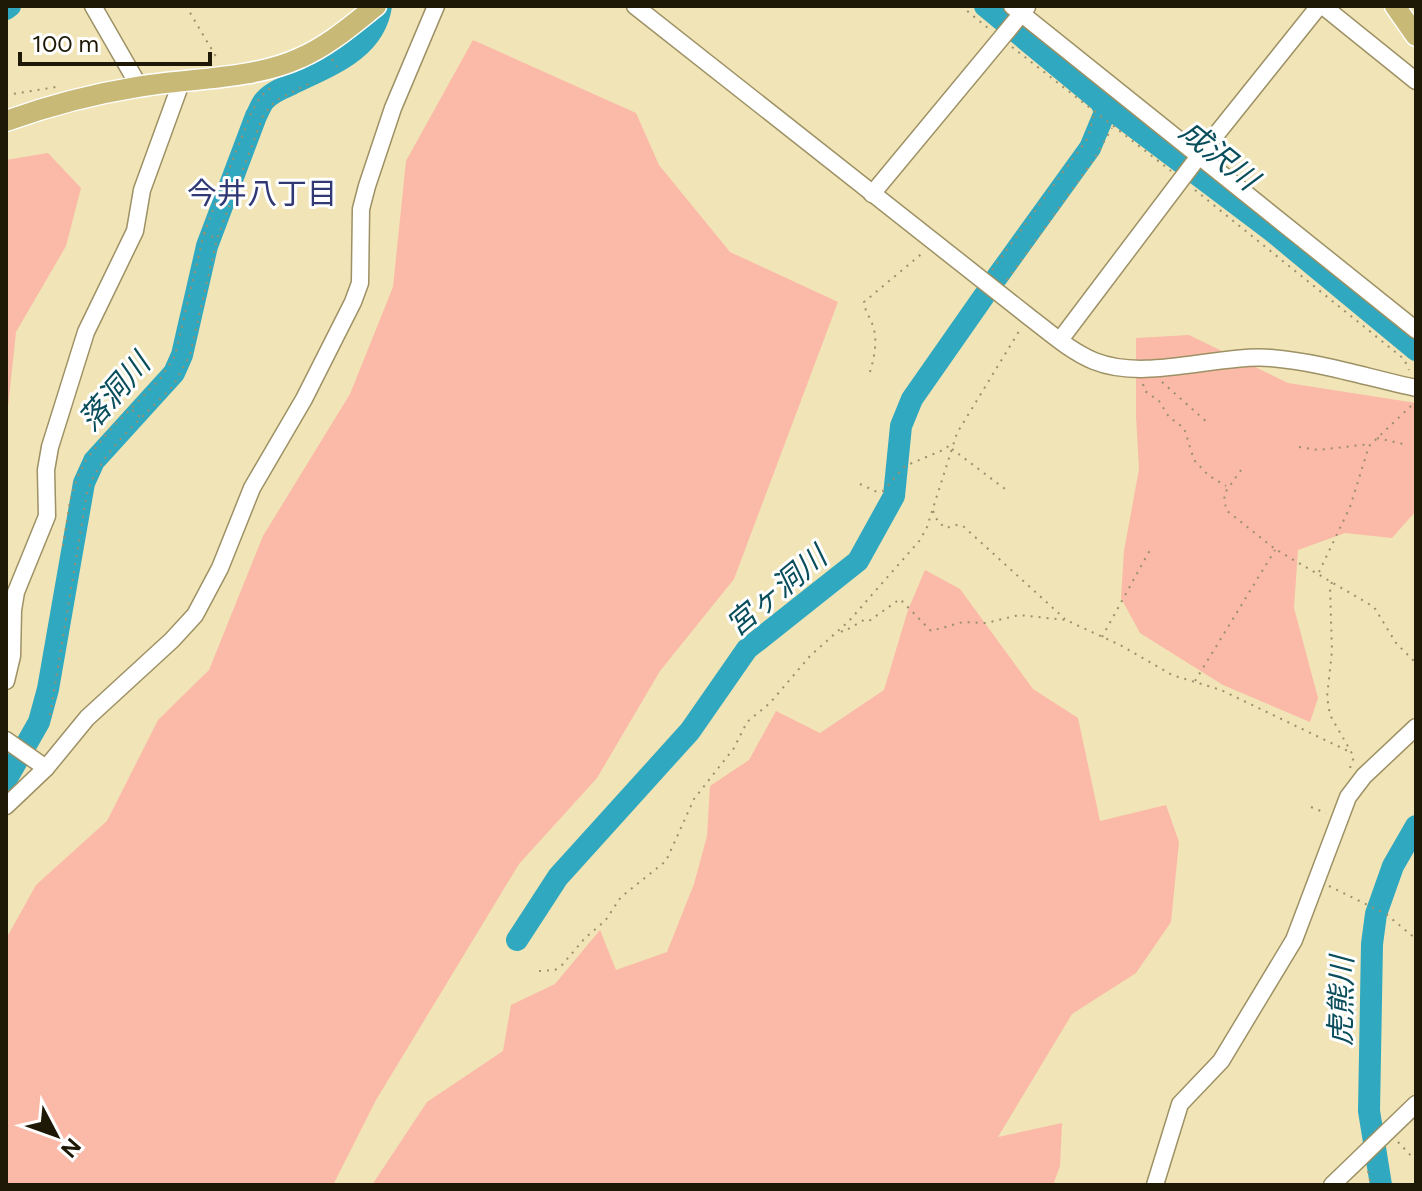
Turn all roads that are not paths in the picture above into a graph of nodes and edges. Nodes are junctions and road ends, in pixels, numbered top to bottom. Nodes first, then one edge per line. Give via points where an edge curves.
1 (93, 6) edge
2 (376, 6) edge
3 (436, 6) edge
4 (635, 6) edge
5 (1321, 6) edge
6 (1395, 6) edge
7 (1021, 9) edge
8 (1416, 36) edge
9 (1416, 81) edge
10 (181, 83) junction
11 (139, 86) junction
12 (6, 121) edge
13 (1199, 156) junction
14 (872, 194) junction
15 (1416, 330) edge
16 (1060, 340) junction
17 (1415, 392) edge
18 (6, 681) edge
19 (1416, 727) edge
20 (19, 748) edge
21 (46, 768) junction
22 (6, 806) edge
23 (1416, 1104) edge
24 (1155, 1185) edge
25 (1332, 1185) edge

1 - 11 street
2 - 10 main road via 300,58
3 - 21 street via 367,186 361,209 360,283 353,302 252,488 220,568 195,615 87,718
4 - 14 street
5 - 9 street
5 - 13 street
6 - 8 main road
7 - 13 street
7 - 14 street
10 - 11 main road
10 - 18 street via 142,190 135,231 86,332 50,447 47,516 16,592
11 - 12 main road
13 - 15 street
13 - 16 street
14 - 16 street
16 - 17 street via 1096,362 1148,368 1271,358
19 - 24 street via 1348,797 1294,940 1221,1061 1180,1104
20 - 21 street
21 - 22 street
23 - 25 street

